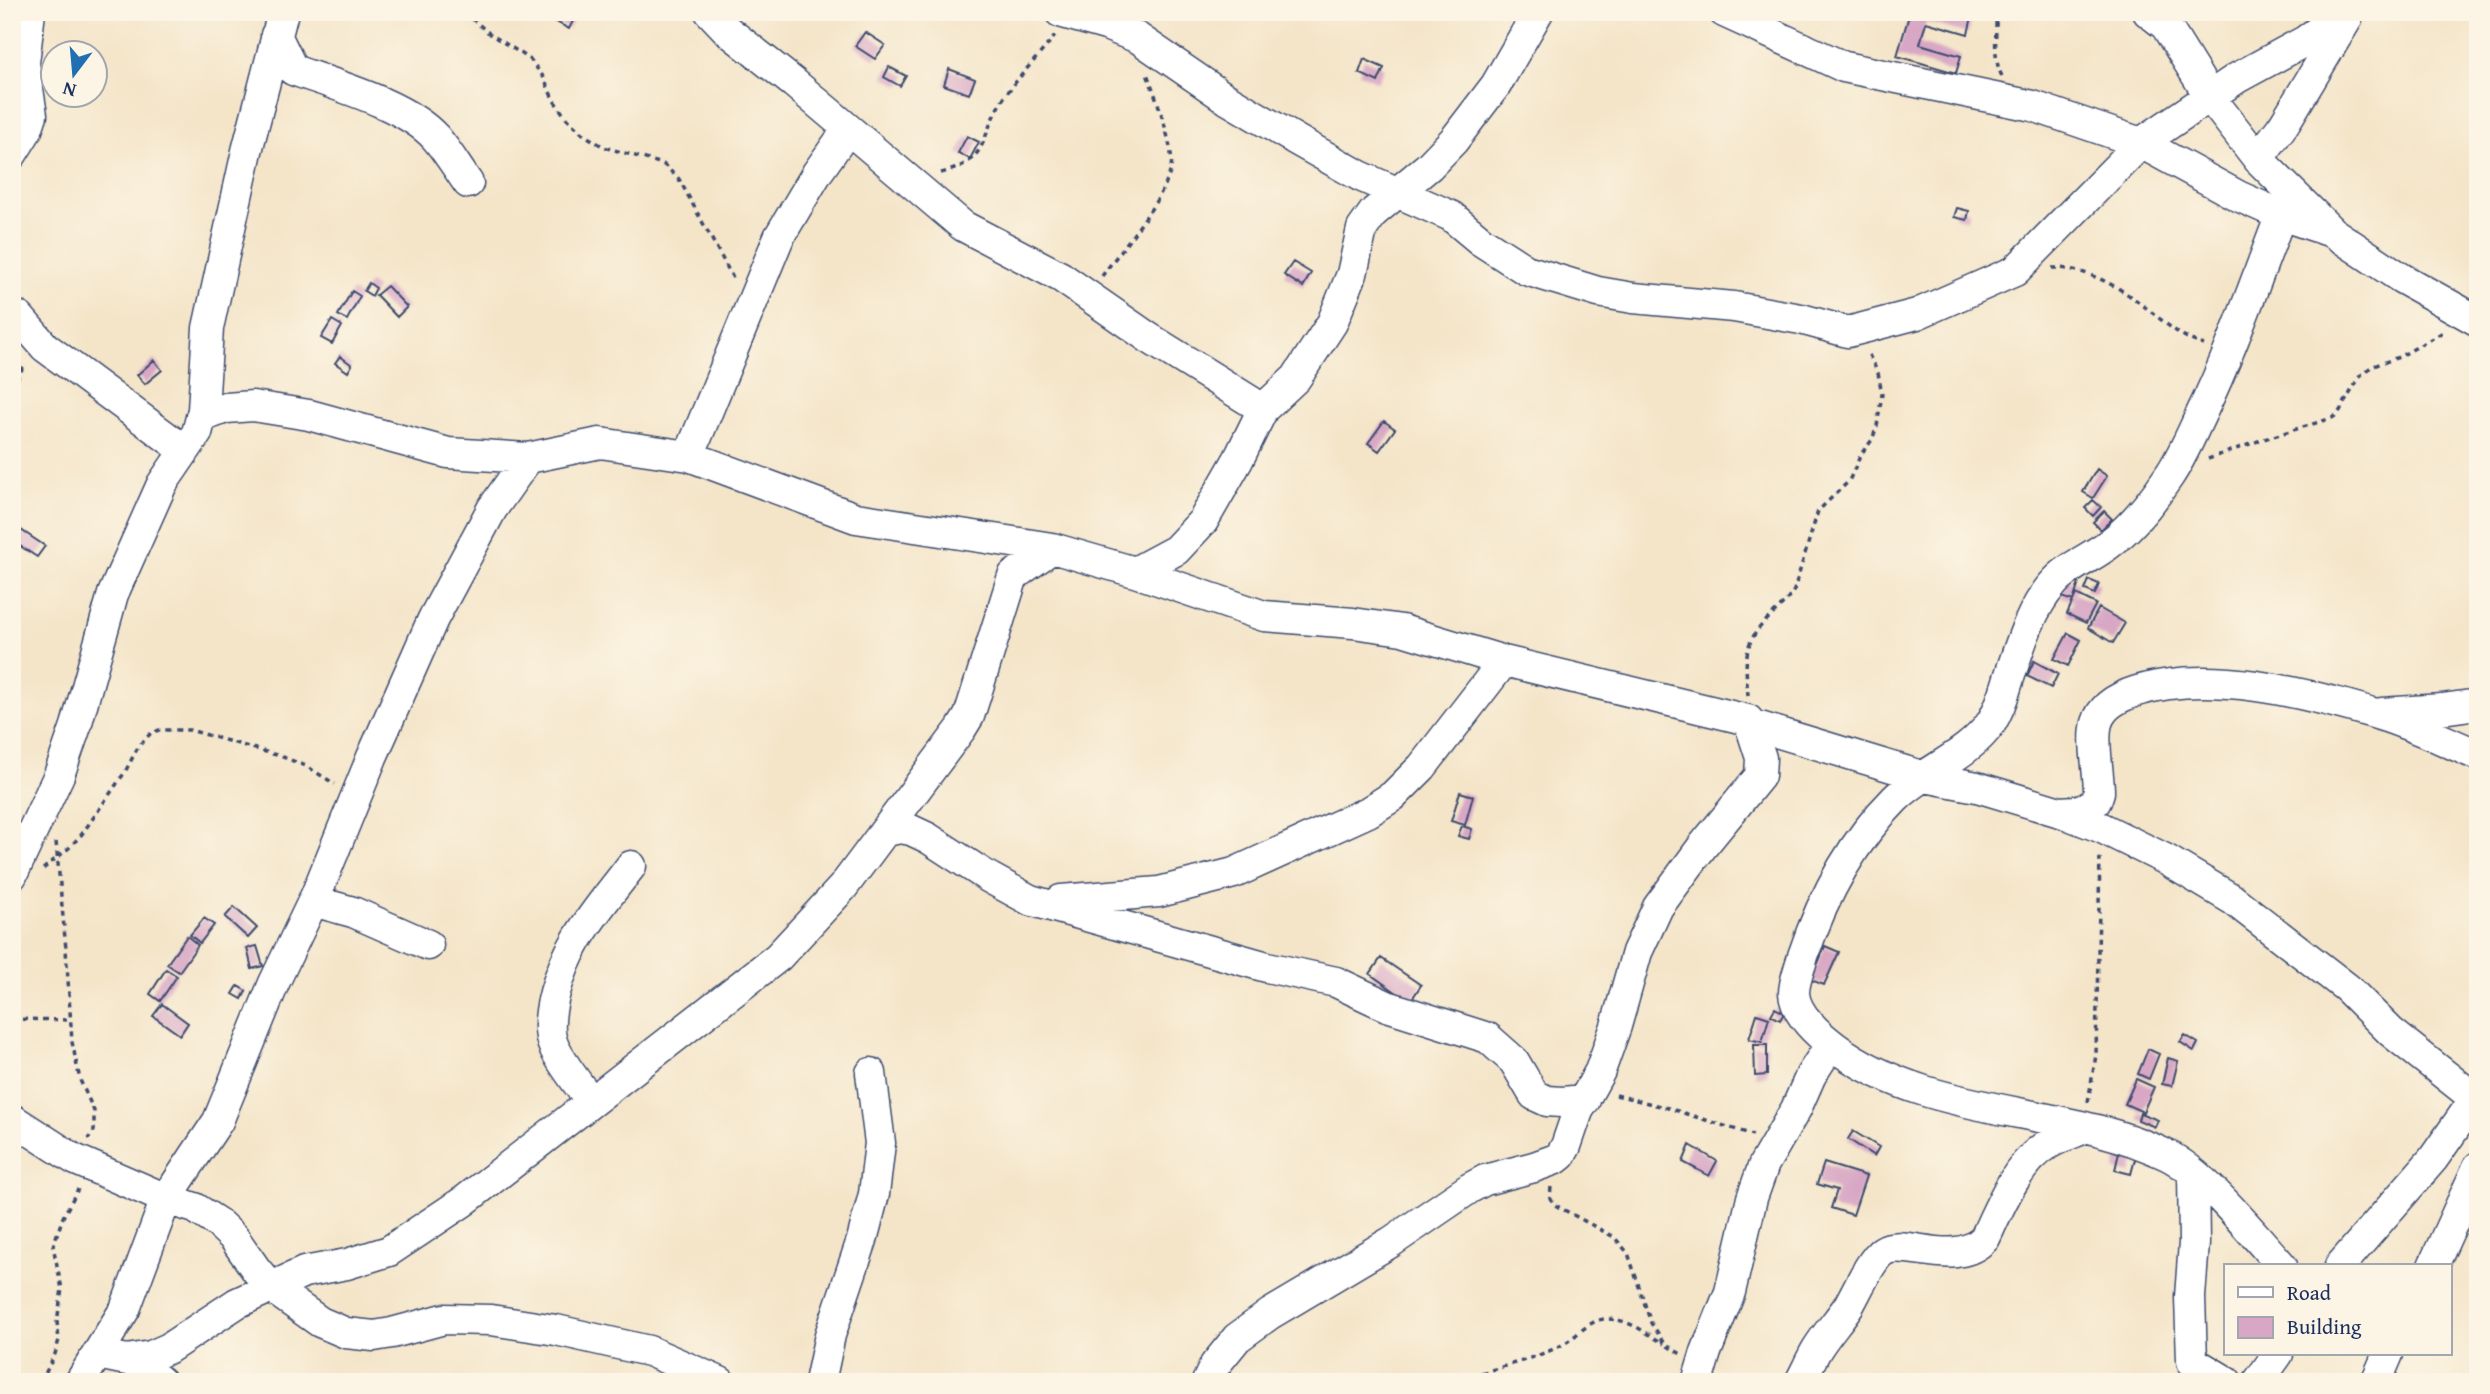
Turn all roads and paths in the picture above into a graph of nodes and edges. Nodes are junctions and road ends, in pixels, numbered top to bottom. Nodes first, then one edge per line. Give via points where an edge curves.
1 (30, 12) edge
2 (464, 12) edge
3 (710, 12) edge
4 (1538, 12) edge
5 (1724, 12) edge
6 (1996, 12) edge
7 (2148, 12) edge
8 (2344, 12) edge
9 (2351, 12) edge
10 (1066, 14) edge
11 (279, 23) edge
12 (1129, 34) junction
13 (2004, 79) dead end
14 (2210, 97) junction
15 (848, 129) junction
16 (2141, 142) junction
17 (12, 154) edge
18 (2258, 159) junction
19 (1360, 176) junction
20 (908, 178) junction
21 (468, 183) dead end
22 (1396, 191) junction
23 (2281, 215) junction
24 (1370, 218) junction
25 (2332, 232) junction
26 (2015, 271) junction
27 (1088, 296) junction
28 (750, 308) junction
29 (12, 313) edge
30 (2473, 319) edge
31 (1848, 332) junction
32 (2229, 349) junction
33 (1264, 409) junction
34 (201, 417) junction
35 (184, 450) junction
36 (689, 456) junction
37 (528, 458) junction
38 (2170, 474) junction
39 (1052, 548) junction
40 (1135, 572) junction
41 (1504, 661) junction
42 (2478, 704) edge
43 (2375, 713) junction
44 (1749, 722) junction
45 (2478, 755) edge
46 (1925, 777) junction
47 (351, 810) junction
48 (2060, 812) junction
49 (2102, 828) junction
50 (886, 831) junction
51 (57, 859) junction
52 (631, 866) dead end
53 (22, 875) edge
54 (1030, 900) junction
55 (313, 901) junction
56 (428, 945) dead end
57 (12, 1019) edge
58 (71, 1020) junction
59 (1830, 1044) junction
60 (871, 1073) dead end
61 (1588, 1095) junction
62 (2476, 1100) edge
63 (590, 1101) junction
64 (12, 1119) edge
65 (2087, 1128) junction
66 (1775, 1143) junction
67 (74, 1159) junction
68 (1556, 1159) junction
69 (2478, 1167) edge
70 (2193, 1173) junction
71 (166, 1199) junction
72 (2281, 1264) edge
73 (2342, 1264) edge
74 (2434, 1264) edge
75 (272, 1288) junction
76 (1666, 1345) junction
77 (98, 1354) junction
78 (2277, 1356) edge
79 (2387, 1356) edge
80 (134, 1359) junction
81 (1700, 1372) edge
82 (41, 1382) edge
83 (80, 1382) edge
84 (161, 1382) edge
85 (720, 1382) edge
86 (820, 1382) edge
87 (1207, 1382) edge
88 (1453, 1382) edge
89 (1800, 1382) edge
90 (2227, 1382) edge
91 (2258, 1382) edge
92 (2376, 1382) edge

1 - 17 street via 24,63 32,115
2 - 28 path via 530,59 567,119 583,134 604,147 663,164 679,179
3 - 15 street
4 - 22 street via 1496,85 1454,140
5 - 16 street via 1844,67 2033,106
6 - 13 path via 1999,69
7 - 14 street via 2166,26
8 - 14 street via 2305,41 2264,61
9 - 18 street
10 - 12 street
10 - 20 path via 1003,99 974,158 962,167
11 - 21 street via 293,70 403,114 435,137
11 - 34 street via 208,328
12 - 19 street via 1227,99
12 - 27 path via 1153,89 1171,169 1163,190
14 - 16 street
14 - 18 street
15 - 20 street
15 - 28 street via 791,214
16 - 23 street
16 - 26 street
18 - 25 street
19 - 22 street
19 - 24 street via 1370,200
20 - 27 street via 963,226
22 - 24 street
22 - 31 street via 1451,216 1481,241 1532,272 1598,292 1734,307
23 - 25 street
23 - 32 street
24 - 33 street via 1362,229 1352,274 1332,323 1296,378
25 - 30 street
26 - 31 street via 1917,314
26 - 32 path via 2081,271 2142,304 2180,335
27 - 33 street
28 - 36 street
29 - 35 street via 45,347
30 - 38 path via 2371,367 2332,418
31 - 44 path via 1868,353 1878,373 1882,394 1877,426 1849,481 1818,511 1788,601 1748,647
32 - 38 street
33 - 40 street via 1203,521 1176,551
34 - 35 street via 197,433
34 - 37 street via 226,408 253,406 309,415 448,453
35 - 53 street via 157,495 113,594 76,726
36 - 37 street via 600,443
36 - 39 street via 856,518
37 - 47 street via 492,509 433,619
38 - 46 street via 2126,531 2053,582 2032,614 1990,723
39 - 40 street
39 - 50 street via 1013,576 969,716
40 - 41 street via 1264,616 1402,630
41 - 44 street
41 - 54 street via 1423,767 1393,796 1339,827 1234,873 1159,891
42 - 43 street
43 - 45 street
43 - 48 street via 2243,683 2152,687 2121,696 2097,723 2096,801 2076,811
44 - 46 street
44 - 61 street via 1761,758 1760,776 1658,907 1637,952 1616,1026
46 - 48 street
46 - 59 street via 1897,797 1867,831 1824,902 1809,940 1794,993 1798,1011
47 - 51 path via 352,800 306,766 221,738 170,728 144,740 82,834
47 - 55 street
48 - 49 street
49 - 62 street via 2232,900 2347,988 2391,1032
49 - 65 path via 2096,1055
50 - 54 street via 905,829 928,838
50 - 63 street via 843,887 778,957
51 - 53 path
51 - 58 path
52 - 63 street via 577,939 552,1008 554,1047
54 - 61 street via 1336,982 1387,1006 1488,1038 1514,1061 1534,1095 1547,1101
55 - 56 street via 353,912
55 - 71 street via 218,1121
57 - 58 path
58 - 67 path via 80,1080 95,1120 94,1131
59 - 65 street via 1860,1065 1907,1087
59 - 66 street
60 - 86 street via 880,1143 874,1194
61 - 66 path via 1627,1097
61 - 68 street via 1564,1151
62 - 73 street via 2433,1159
63 - 75 street via 464,1201 389,1251 304,1272
64 - 67 street
65 - 70 street via 2129,1139 2171,1157
65 - 89 street via 2048,1144 2030,1160 1985,1238 1971,1250 1936,1253 1892,1248 1881,1252
66 - 81 street via 1752,1198 1727,1304
67 - 71 street
67 - 82 path via 86,1171 53,1246 62,1289 59,1340
68 - 76 path via 1552,1202 1614,1237 1628,1253 1651,1323
68 - 87 street via 1470,1188 1391,1242 1270,1314 1237,1338 1214,1365
69 - 74 street
70 - 72 street
70 - 90 street via 2192,1361
71 - 75 street via 195,1208 218,1223
71 - 77 street via 125,1309
75 - 80 street via 237,1303 169,1348
75 - 85 street via 320,1322 355,1335 392,1333 444,1319 491,1320 649,1351
76 - 81 path via 1683,1354
76 - 88 path via 1626,1322 1600,1319 1535,1359
77 - 80 street
77 - 83 street
78 - 91 street
79 - 92 street
80 - 84 street

